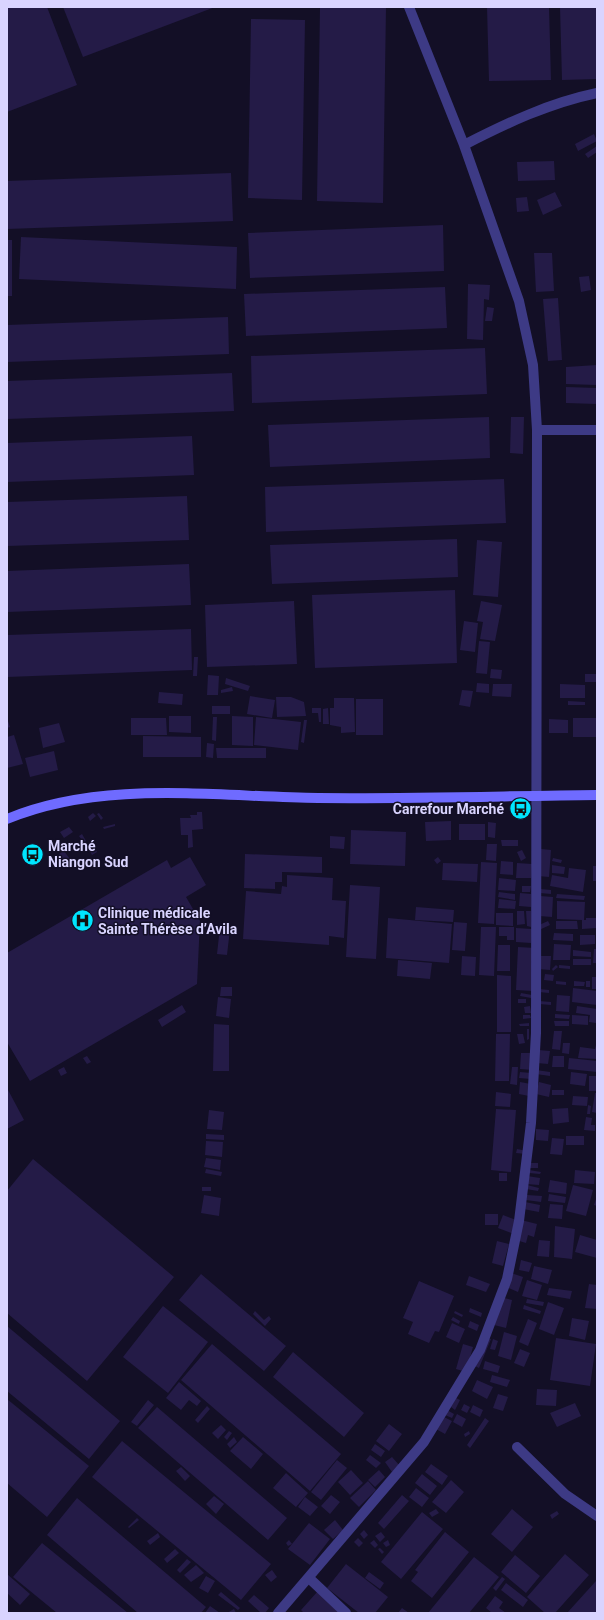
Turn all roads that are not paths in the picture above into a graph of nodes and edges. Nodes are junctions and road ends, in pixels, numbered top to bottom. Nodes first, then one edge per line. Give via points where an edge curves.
1 (409, 7) edge
2 (597, 93) edge
3 (464, 145) junction
4 (537, 430) junction
5 (597, 430) edge
6 (597, 794) edge
7 (536, 796) junction
8 (7, 819) edge
9 (517, 1447) dead end
10 (597, 1516) edge
11 (309, 1578) junction
12 (278, 1613) edge
13 (346, 1613) edge

1 - 3 street
2 - 3 street via 550,105
3 - 4 street via 520,300 533,365
4 - 5 street
4 - 7 street
6 - 7 street
7 - 8 street via 318,798 129,793 77,799 30,809
7 - 11 street via 536,1033 531,1123 519,1221 507,1279 480,1350 424,1442
9 - 10 street via 565,1494
11 - 12 street
11 - 13 street

